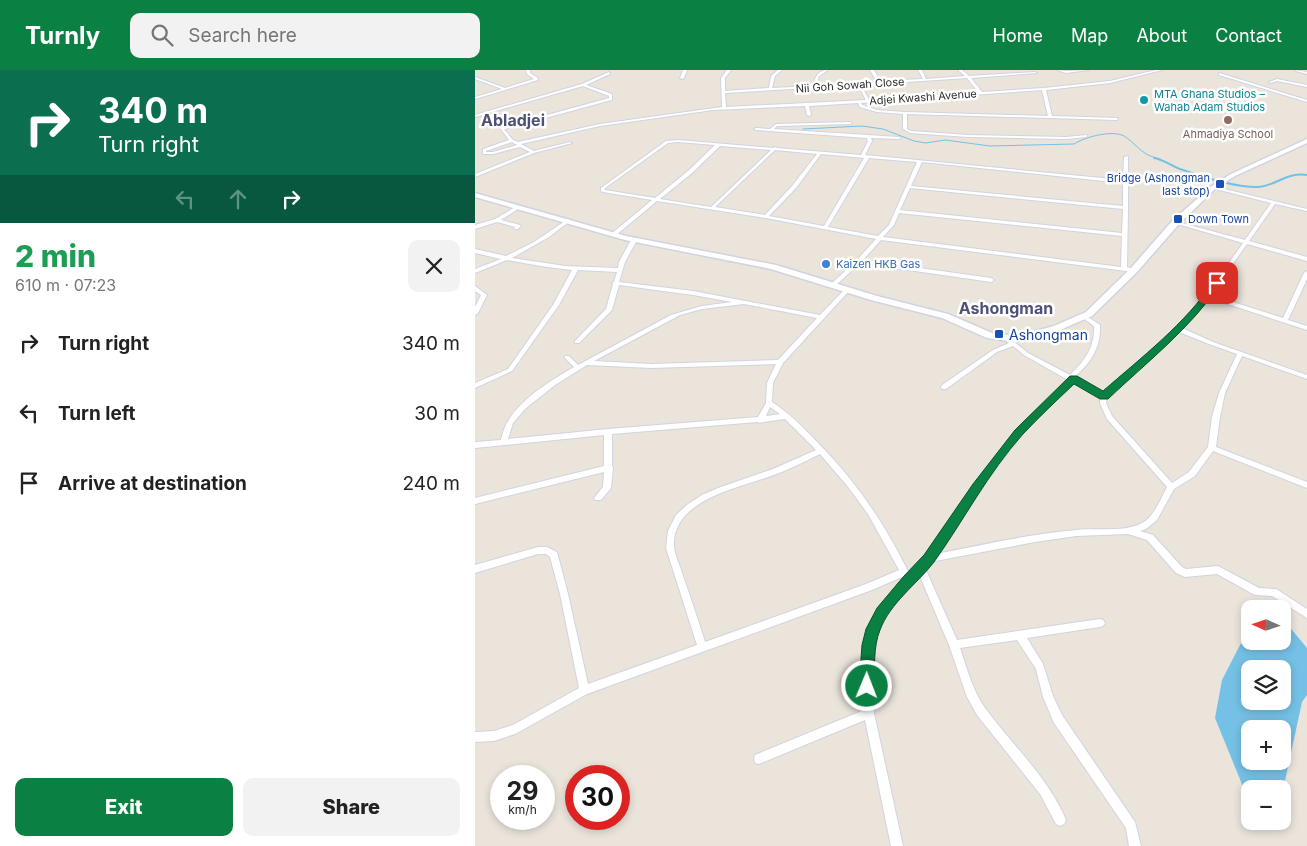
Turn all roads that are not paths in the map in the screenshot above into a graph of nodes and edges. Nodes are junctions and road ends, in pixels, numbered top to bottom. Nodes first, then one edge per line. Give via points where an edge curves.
1 (528, 70) edge
2 (685, 70) edge
3 (729, 70) edge
4 (780, 70) edge
5 (826, 70) edge
6 (872, 70) edge
7 (920, 70) edge
8 (960, 70) edge
9 (1059, 70) edge
10 (1087, 70) edge
11 (1160, 70) edge
12 (1297, 70) edge
13 (1228, 71) dead end
14 (1019, 72) edge
15 (609, 73) dead end
16 (1307, 73) edge
17 (1035, 74) dead end
18 (968, 77) junction
19 (475, 78) edge
20 (682, 78) dead end
21 (925, 79) junction
22 (879, 82) junction
23 (1271, 82) dead end
24 (583, 84) junction
25 (859, 84) junction
26 (1307, 86) edge
27 (814, 87) junction
28 (506, 89) junction
29 (1043, 89) junction
30 (770, 90) junction
31 (724, 92) junction
32 (980, 92) junction
33 (1307, 97) edge
34 (475, 98) edge
35 (1301, 100) junction
36 (868, 101) junction
37 (1307, 101) edge
38 (859, 102) junction
39 (807, 105) junction
40 (723, 108) junction
41 (905, 113) junction
42 (484, 114) junction
43 (809, 115) dead end
44 (475, 116) edge
45 (1050, 118) junction
46 (1117, 119) dead end
47 (850, 123) dead end
48 (502, 128) junction
49 (772, 128) junction
50 (756, 129) dead end
51 (1086, 136) dead end
52 (869, 137) junction
53 (899, 138) dead end
54 (1307, 141) edge
55 (570, 143) dead end
56 (516, 144) junction
57 (719, 144) junction
58 (1297, 146) junction
59 (775, 148) junction
60 (1307, 150) edge
61 (533, 152) junction
62 (820, 152) junction
63 (865, 156) junction
64 (1126, 157) dead end
65 (920, 161) junction
66 (475, 176) edge
67 (1126, 182) junction
68 (909, 187) junction
69 (1214, 187) junction
70 (475, 195) edge
71 (656, 200) junction
72 (1274, 202) junction
73 (519, 207) junction
74 (1126, 208) junction
75 (711, 209) junction
76 (1307, 210) edge
77 (897, 211) junction
78 (767, 217) junction
79 (497, 220) junction
80 (568, 220) junction
81 (1176, 222) junction
82 (475, 227) edge
83 (516, 228) dead end
84 (825, 228) junction
85 (613, 235) junction
86 (1123, 235) junction
87 (879, 238) junction
88 (634, 240) junction
89 (1245, 242) junction
90 (475, 251) edge
91 (506, 258) junction
92 (1307, 259) edge
93 (859, 262) junction
94 (1124, 268) junction
95 (575, 270) junction
96 (619, 270) junction
97 (1134, 270) junction
98 (475, 271) edge
99 (1307, 273) edge
100 (991, 280) dead end
101 (615, 284) junction
102 (833, 285) junction
103 (475, 288) edge
104 (847, 290) junction
105 (1208, 296) junction
106 (742, 303) junction
107 (475, 313) edge
108 (820, 317) junction
109 (1085, 317) junction
110 (1285, 321) junction
111 (1307, 328) edge
112 (1178, 329) junction
113 (1010, 341) junction
114 (577, 342) dead end
115 (1240, 354) junction
116 (567, 357) dead end
117 (780, 362) junction
118 (587, 363) junction
119 (578, 368) junction
120 (1072, 378) junction
121 (1307, 378) edge
122 (475, 386) edge
123 (944, 387) dead end
124 (1104, 396) junction
125 (769, 402) junction
126 (787, 416) junction
127 (760, 421) junction
128 (608, 432) junction
129 (504, 442) junction
130 (475, 445) edge
131 (1212, 448) junction
132 (821, 450) junction
133 (609, 468) junction
134 (1307, 485) edge
135 (1171, 487) junction
136 (598, 498) dead end
137 (475, 501) edge
138 (1126, 531) junction
139 (928, 559) junction
140 (920, 566) junction
141 (475, 570) edge
142 (906, 576) junction
143 (1307, 614) edge
144 (1100, 623) dead end
145 (1019, 635) junction
146 (954, 644) junction
147 (702, 647) junction
148 (584, 690) junction
149 (869, 713) junction
150 (475, 737) edge
151 (759, 759) dead end
152 (1060, 820) dead end
153 (897, 846) edge
154 (1135, 846) edge

1 - 28 street via 537,79
2 - 20 street
3 - 31 street via 723,78
4 - 30 street via 773,76
5 - 27 street via 817,76
6 - 22 street
7 - 21 street
8 - 18 street
9 - 10 street
11 - 29 street, Adjei Kwashi Avenue via 1110,82
12 - 16 street
13 - 35 street via 1220,74
14 - 17 street, Nii Goh Sowah Close
14 - 18 street, Nii Goh Sowah Close
15 - 24 street
18 - 21 street, Nii Goh Sowah Close
18 - 32 street
19 - 28 street
21 - 22 street, Nii Goh Sowah Close
22 - 25 street, Nii Goh Sowah Close
23 - 26 street via 1277,80
24 - 42 street
24 - 48 street via 612,97
25 - 27 street, Nii Goh Sowah Close
25 - 36 street
27 - 30 street, Nii Goh Sowah Close
28 - 34 street
29 - 32 street, Adjei Kwashi Avenue
29 - 45 street
30 - 31 street, Nii Goh Sowah Close
31 - 40 street
32 - 36 street, Adjei Kwashi Avenue
33 - 35 street
35 - 37 street
36 - 38 street, Adjei Kwashi Avenue
38 - 39 street, Adjei Kwashi Avenue
38 - 41 street via 869,109
39 - 40 street, Adjei Kwashi Avenue
39 - 43 street
40 - 56 street, Adjei Kwashi Avenue via 600,125
41 - 45 street
41 - 51 street via 905,129 910,132 968,136
42 - 44 street
42 - 48 street
45 - 46 street
47 - 49 street
48 - 56 street
49 - 50 street
49 - 52 street
52 - 53 street
52 - 63 street
54 - 58 street
55 - 61 street
56 - 56 street via 493,153 484,153 488,147
56 - 61 street
57 - 59 street
57 - 71 street
57 - 71 street via 667,142 603,188 605,192
58 - 60 street
58 - 69 street
59 - 62 street
59 - 75 street
61 - 66 street
62 - 63 street
62 - 78 street
63 - 65 street
63 - 84 street
64 - 67 street
65 - 67 street
65 - 68 street
67 - 74 street
68 - 74 street
68 - 77 street
69 - 72 street
69 - 81 street
70 - 73 street
71 - 75 street
71 - 85 street
72 - 76 street
72 - 89 street
73 - 79 street
73 - 80 street
74 - 86 street
75 - 78 street
77 - 86 street
77 - 87 street via 891,225
78 - 84 street
79 - 82 street
79 - 83 street via 515,224
80 - 85 street
80 - 91 street via 544,239
81 - 89 street
81 - 97 street
84 - 87 street
85 - 88 street
86 - 94 street
87 - 93 street
87 - 94 street
88 - 96 street
88 - 102 street via 746,260
89 - 92 street
89 - 105 street
90 - 91 street
91 - 95 street
91 - 98 street
93 - 100 street
93 - 102 street
94 - 97 street
95 - 96 street
95 - 122 street via 510,370
96 - 101 street
97 - 109 street
99 - 110 street
101 - 106 street via 693,293
101 - 114 street via 609,310
102 - 104 street
103 - 107 street via 484,295
104 - 108 street
104 - 113 street via 940,315
105 - 110 street
105 - 112 street
106 - 108 street
106 - 118 street via 676,314
108 - 117 street
109 - 113 street
109 - 120 street via 1097,325 1094,353
110 - 111 street
112 - 115 street
112 - 124 street
113 - 120 street via 1026,354
113 - 123 street
115 - 121 street
115 - 131 street via 1222,393
116 - 119 street
117 - 118 street via 651,366
117 - 125 street via 769,383
118 - 119 street
119 - 129 street via 526,404 509,422
120 - 124 street
120 - 139 street via 1019,432
124 - 135 street via 1103,403 1109,418
125 - 126 street
125 - 127 street
126 - 127 street
126 - 132 street
127 - 128 street
128 - 129 street
128 - 133 street
129 - 130 street
131 - 134 street
131 - 135 street via 1192,474
132 - 142 street via 871,512
132 - 147 street via 771,473 704,497 691,505 673,524 670,548
133 - 136 street via 607,488
133 - 137 street
135 - 138 street via 1154,518 1143,527
138 - 139 street via 1035,538
138 - 143 street via 1149,537 1185,573 1218,570 1258,592 1273,592
139 - 140 street
140 - 142 street
140 - 146 street
141 - 148 street via 539,550 554,555
142 - 147 street
142 - 149 street via 873,629 867,664
144 - 145 street
145 - 146 street
145 - 154 street via 1040,667 1052,708 1131,826
146 - 152 street via 971,694 981,711 1044,790
147 - 148 street
148 - 150 street via 515,729 494,736
149 - 151 street
149 - 153 street

